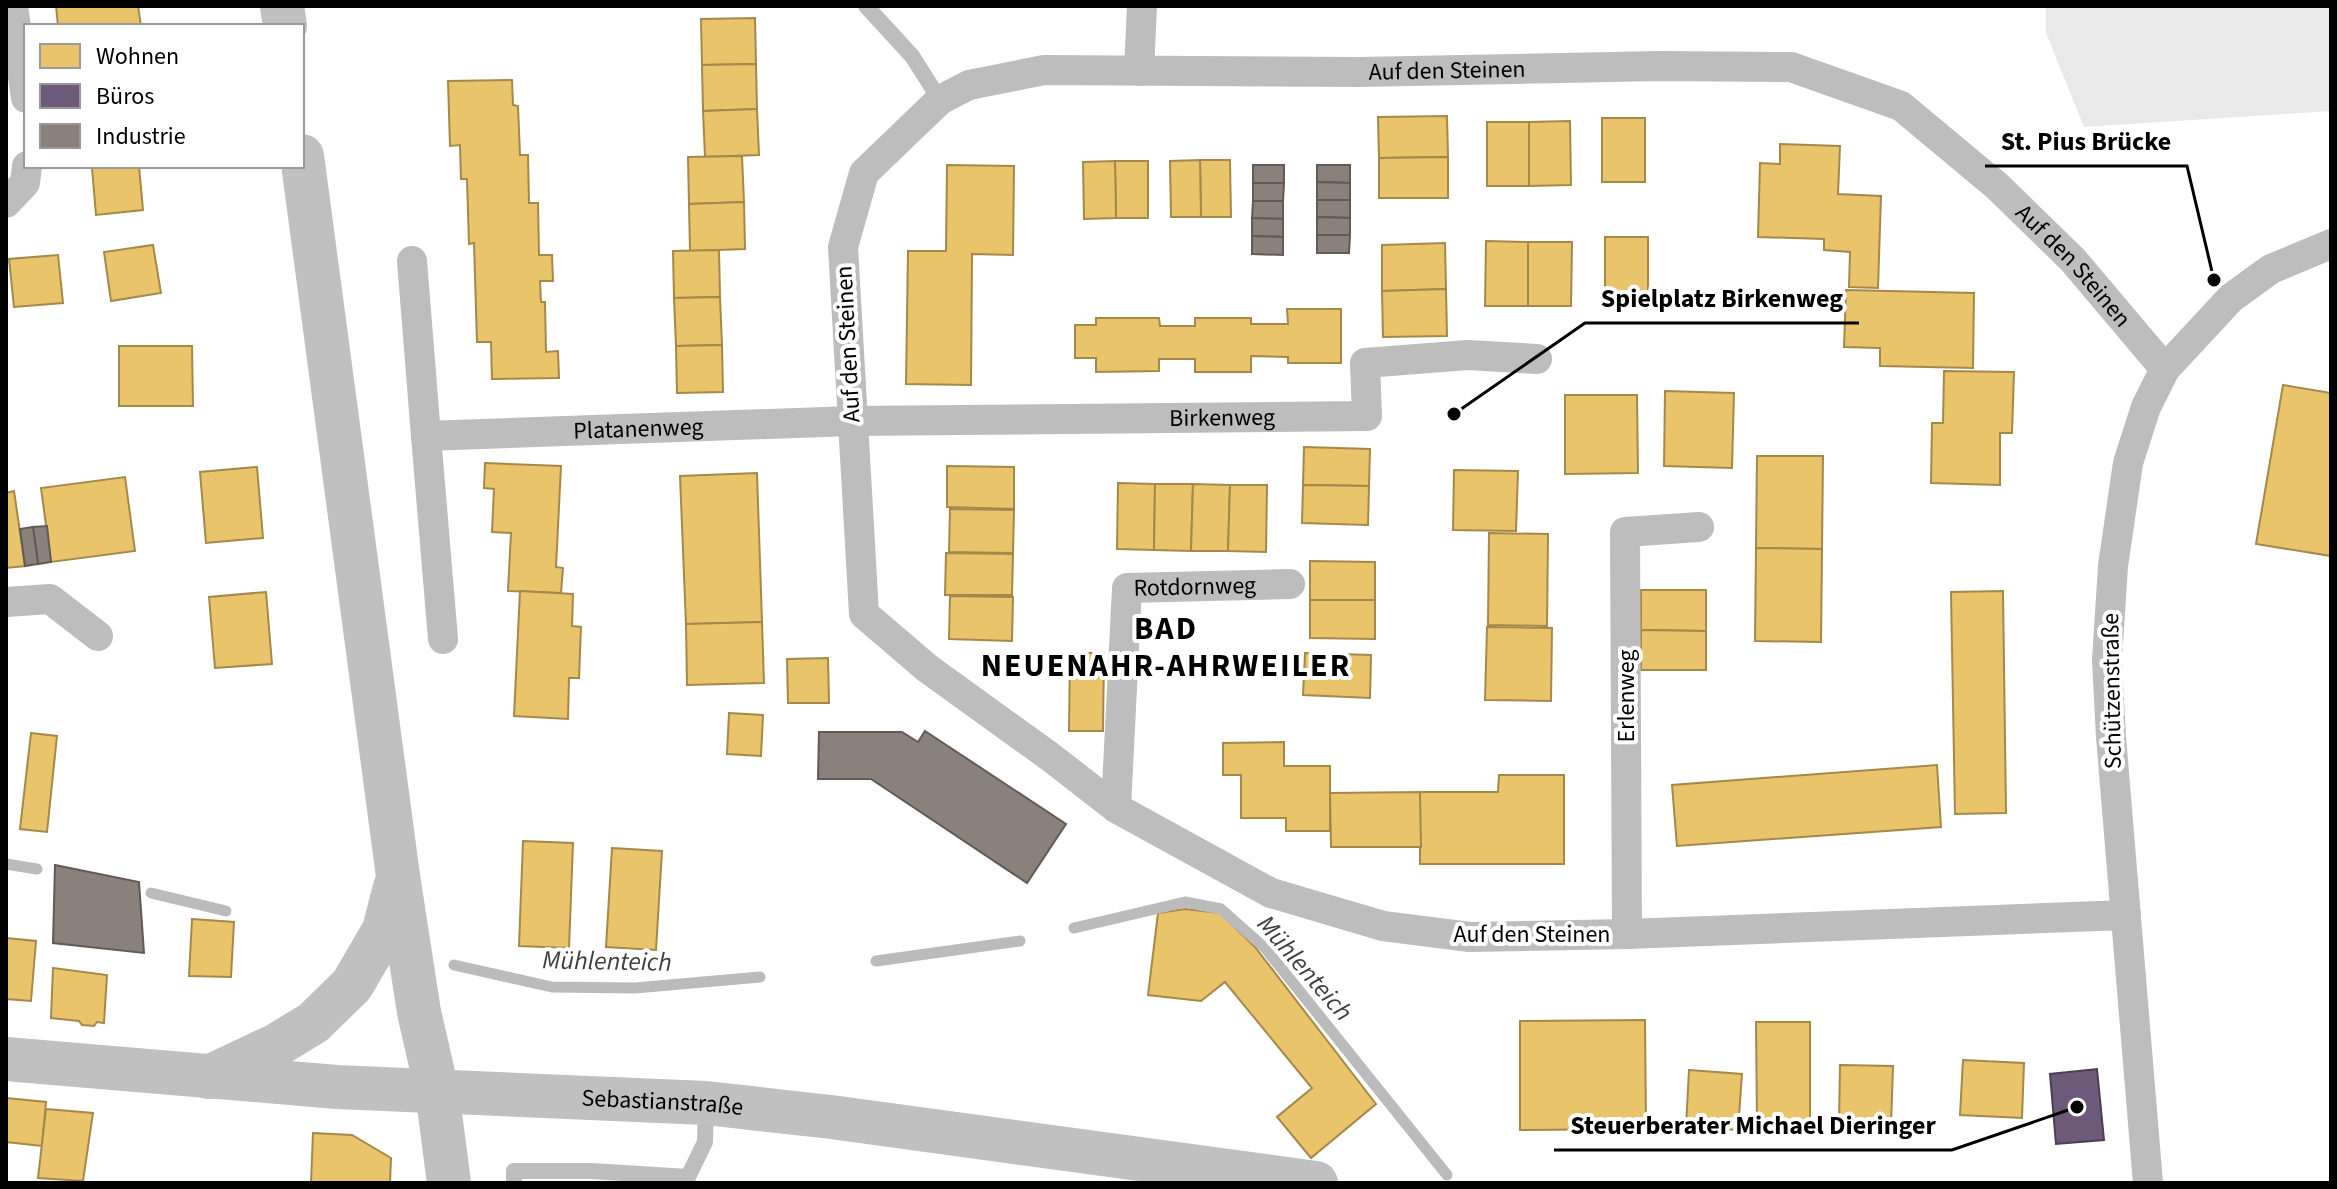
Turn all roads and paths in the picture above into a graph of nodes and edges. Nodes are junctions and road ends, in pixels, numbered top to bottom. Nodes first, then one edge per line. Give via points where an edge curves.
1 (13, 6) edge
2 (866, 6) edge
3 (1142, 6) edge
4 (1139, 71) junction
5 (24, 84) edge
6 (940, 100) junction
7 (304, 168) edge
8 (2331, 244) edge
9 (412, 261) dead end
10 (1537, 359) dead end
11 (2165, 369) junction
12 (852, 421) junction
13 (426, 436) junction
14 (1699, 527) dead end
15 (1290, 584) dead end
16 (6, 602) edge
17 (98, 636) dead end
18 (443, 639) dead end
19 (1116, 808) junction
20 (398, 876) junction
21 (2126, 915) junction
22 (1627, 934) junction
23 (6, 1059) edge
24 (207, 1078) junction
25 (437, 1091) junction
26 (706, 1103) junction
27 (559, 1177) edge
28 (591, 1177) edge
29 (686, 1180) edge
30 (449, 1183) edge
31 (514, 1183) edge
32 (1316, 1183) edge
33 (2148, 1183) edge

1 - 5 street
2 - 6 lane via 912,56
3 - 4 street
4 - 6 street, Auf den Steinen via 1044,70 969,85
4 - 11 street, Auf den Steinen via 1791,67 1901,106 1997,186 2073,260
6 - 12 street, Auf den Steinen via 864,173 843,247
7 - 20 street
8 - 11 street, Schützenstraße via 2271,269 2231,298
9 - 13 street
10 - 12 street, Birkenweg via 1468,355 1365,363 1367,416
11 - 21 street, Schützenstraße via 2128,463 2113,566 2107,660
12 - 13 street, Platanenweg
12 - 19 street, Auf den Steinen via 864,614 927,668
13 - 18 street
14 - 22 street, Erlenweg via 1625,532
15 - 19 street, Rotdornweg via 1127,588
16 - 17 street via 50,599
19 - 22 street, Auf den Steinen via 1271,893 1383,926 1470,937
20 - 24 street via 384,930 352,985 313,1023
20 - 25 street
21 - 22 street, Auf den Steinen
21 - 33 street, Schützenstraße
23 - 24 street, Sebastianstraße
24 - 25 street, Sebastianstraße
25 - 26 street, Sebastianstraße
25 - 30 street
26 - 29 lane via 705,1142
26 - 32 street, Sebastianstraße
27 - 28 lane
27 - 31 lane via 514,1171
28 - 29 lane

